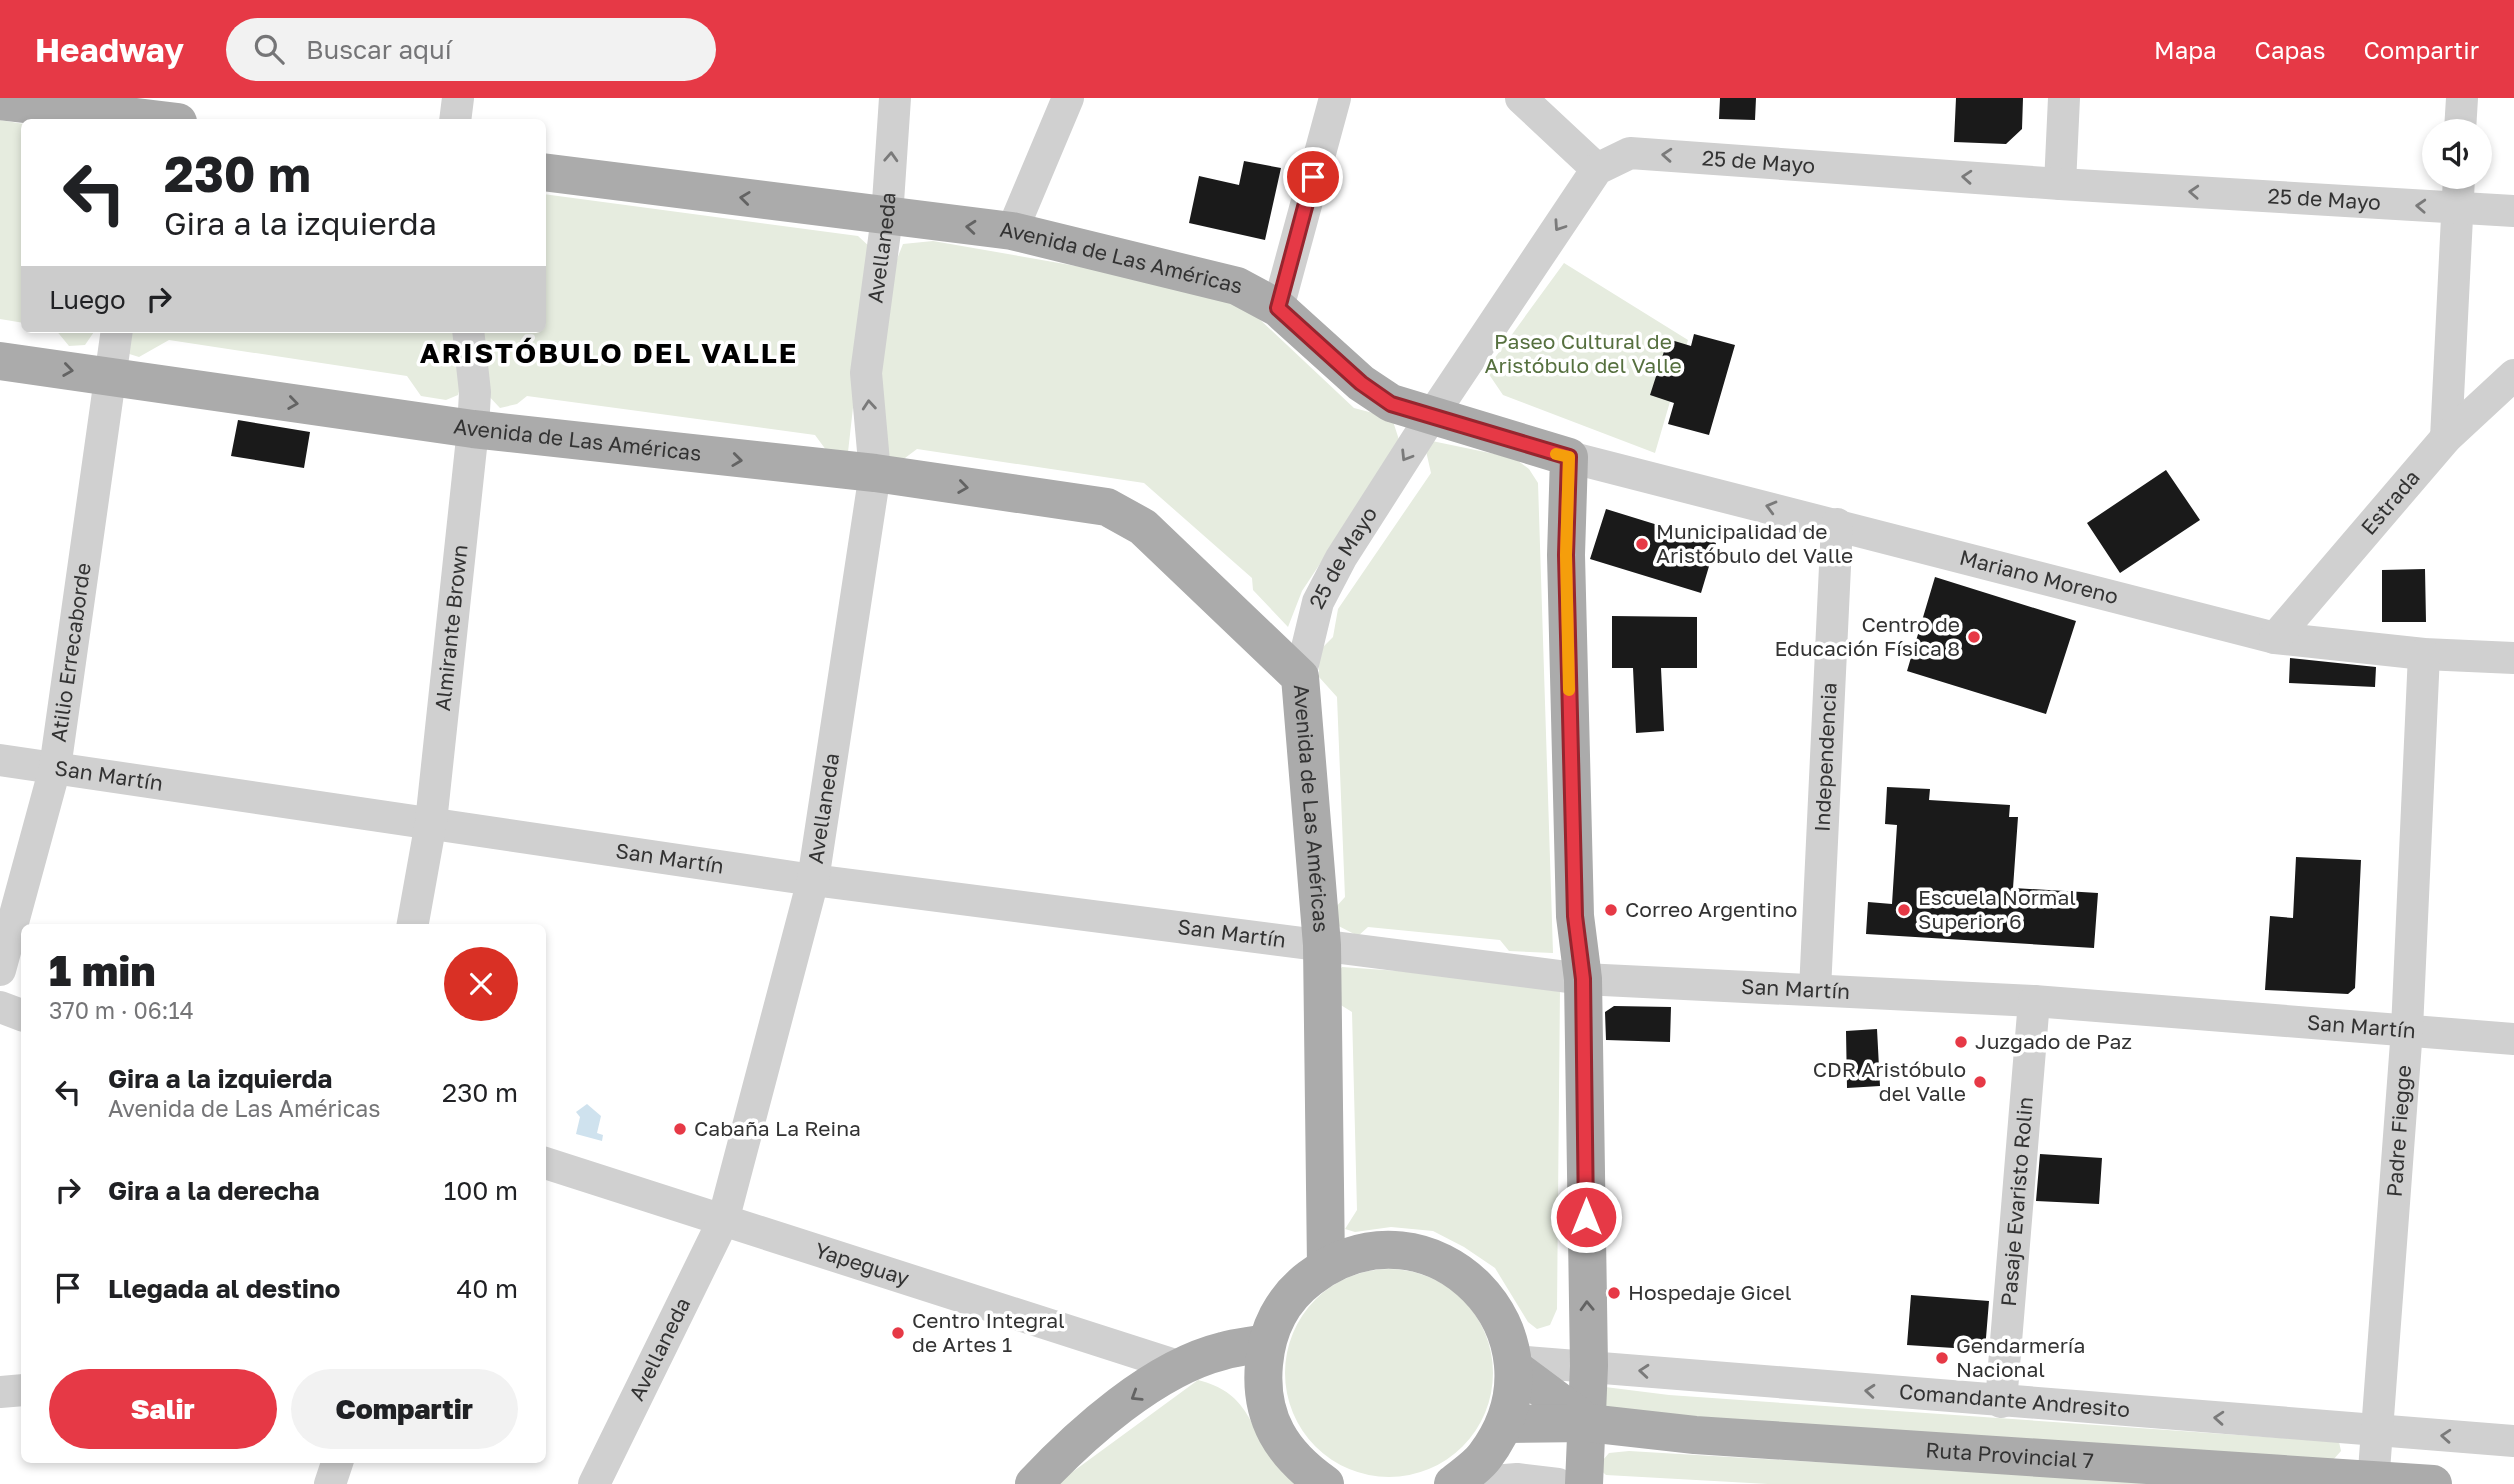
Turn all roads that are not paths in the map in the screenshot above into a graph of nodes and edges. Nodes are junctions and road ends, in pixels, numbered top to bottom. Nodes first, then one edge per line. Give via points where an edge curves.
1 (458, 98) edge
2 (895, 98) edge
3 (1068, 98) edge
4 (1335, 98) edge
5 (1521, 98) edge
6 (2064, 98) edge
7 (2462, 98) edge
8 (0, 101) edge
9 (152, 115) edge
10 (455, 119) edge
11 (2461, 119) edge
12 (1597, 169) junction
13 (546, 173) edge
14 (2060, 184) junction
15 (2459, 189) edge
16 (2458, 208) junction
17 (2514, 211) edge
18 (887, 217) junction
19 (1012, 230) junction
20 (1278, 308) junction
21 (116, 333) edge
22 (468, 333) edge
23 (0, 360) edge
24 (2514, 375) edge
25 (111, 376) junction
26 (1431, 416) junction
27 (473, 429) junction
28 (2446, 438) junction
29 (1569, 457) junction
30 (875, 473) junction
31 (1837, 524) junction
32 (2275, 638) junction
33 (2424, 654) junction
34 (2514, 658) edge
35 (1300, 677) junction
36 (0, 760) edge
37 (55, 768) junction
38 (431, 822) junction
39 (813, 880) junction
40 (413, 924) edge
41 (1322, 945) junction
42 (0, 970) edge
43 (1583, 979) junction
44 (1815, 990) junction
45 (2034, 1001) junction
46 (0, 1007) edge
47 (21, 1016) edge
48 (2407, 1029) junction
49 (2514, 1039) edge
50 (546, 1162) edge
51 (723, 1221) junction
52 (1326, 1266) junction
53 (1266, 1343) junction
54 (1514, 1365) junction
55 (1589, 1366) junction
56 (1181, 1367) junction
57 (21, 1390) edge
58 (0, 1392) edge
59 (2001, 1402) junction
60 (1505, 1423) junction
61 (1588, 1423) junction
62 (2379, 1431) junction
63 (2514, 1441) edge
64 (337, 1463) edge
65 (2373, 1483) edge
66 (330, 1484) edge
67 (594, 1484) edge
68 (1034, 1484) edge
69 (1325, 1484) edge
70 (1455, 1484) edge
71 (1558, 1484) edge
72 (1584, 1484) edge
73 (2433, 1484) edge

1 - 10 street
18 -> 2 street, Avellaneda
3 - 19 street
4 - 20 street
5 - 12 street
6 - 14 street
7 - 11 street
8 - 9 main road
14 -> 12 street, 25 de Mayo via 1630,153
12 -> 26 street, 25 de Mayo
18 -> 13 main road, Avenida de Las Américas
16 -> 14 street, 25 de Mayo
15 - 16 street
16 - 17 street, 25 de Mayo
16 - 28 street
19 -> 18 main road, Avenida de Las Américas
30 -> 18 street, Avellaneda via 866,373
19 - 20 main road, Avenida de Las Américas via 1237,286
20 - 26 main road, Avenida de Las Américas via 1361,383 1391,404
21 - 25 street, Atilio Errecaborde
22 - 27 street, Almirante Brown via 475,391
23 -> 25 main road, Avenida de Las Américas
24 - 28 street, Estrada
25 -> 27 main road, Avenida de Las Américas
25 - 37 street, Atilio Errecaborde
26 - 29 main road, Avenida de Las Américas
26 -> 35 street, 25 de Mayo via 1326,584 1308,634
27 -> 30 main road, Avenida de Las Américas
27 - 38 street, Almirante Brown
28 - 32 street, Estrada
31 -> 29 street, Mariano Moreno
29 - 43 main road via 1566,555 1575,916
30 -> 35 main road, Avenida de Las Américas via 1107,507 1143,527
30 - 39 street, Avellaneda
31 - 32 street, Mariano Moreno
31 - 44 street, Independencia
32 - 33 street, Mariano Moreno
33 - 34 street, Mariano Moreno
33 - 48 street, Padre Fiegge
35 - 41 main road, Avenida de Las Américas
36 - 37 street, San Martín
37 - 38 street, San Martín
37 - 42 street, Atilio Errecaborde
38 - 39 street, San Martín
38 - 40 street, Almirante Brown
39 - 41 street, San Martín
39 - 51 street, Avellaneda
41 - 43 street, San Martín
41 - 52 main road, Avenida de Las Américas
43 - 44 street, San Martín
55 -> 43 main road
44 - 45 street, San Martín
45 - 48 street, San Martín
45 - 59 street, Pasaje Evaristo Rolin
46 - 47 street
48 - 49 street, San Martín
48 - 62 street, Padre Fiegge
50 - 51 street, Yapeguay
51 - 56 street, Yapeguay
51 - 67 street, Avellaneda
52 - 53 main road via 1286,1303
52 - 54 main road via 1365,1251 1407,1250 1447,1263 1481,1288 1504,1323
53 - 56 main road via 1221,1351
53 - 69 main road via 1262,1387 1273,1429 1297,1465
54 - 55 street, Comandante Andresito
54 - 60 main road via 1514,1394
54 - 61 main road
59 -> 55 street, Comandante Andresito
55 - 61 main road
56 -> 68 main road via 1105,1415
57 - 58 street
62 -> 59 street, Comandante Andresito
60 - 61 main road, Ruta Provincial 7
60 - 70 main road via 1484,1458
61 - 65 main road, Ruta Provincial 7 via 1709,1436
61 - 72 main road
63 -> 62 street, Comandante Andresito
62 - 65 street, Padre Fiegge
64 - 66 street
65 - 73 main road, Ruta Provincial 7
70 - 71 street via 1517,1479

